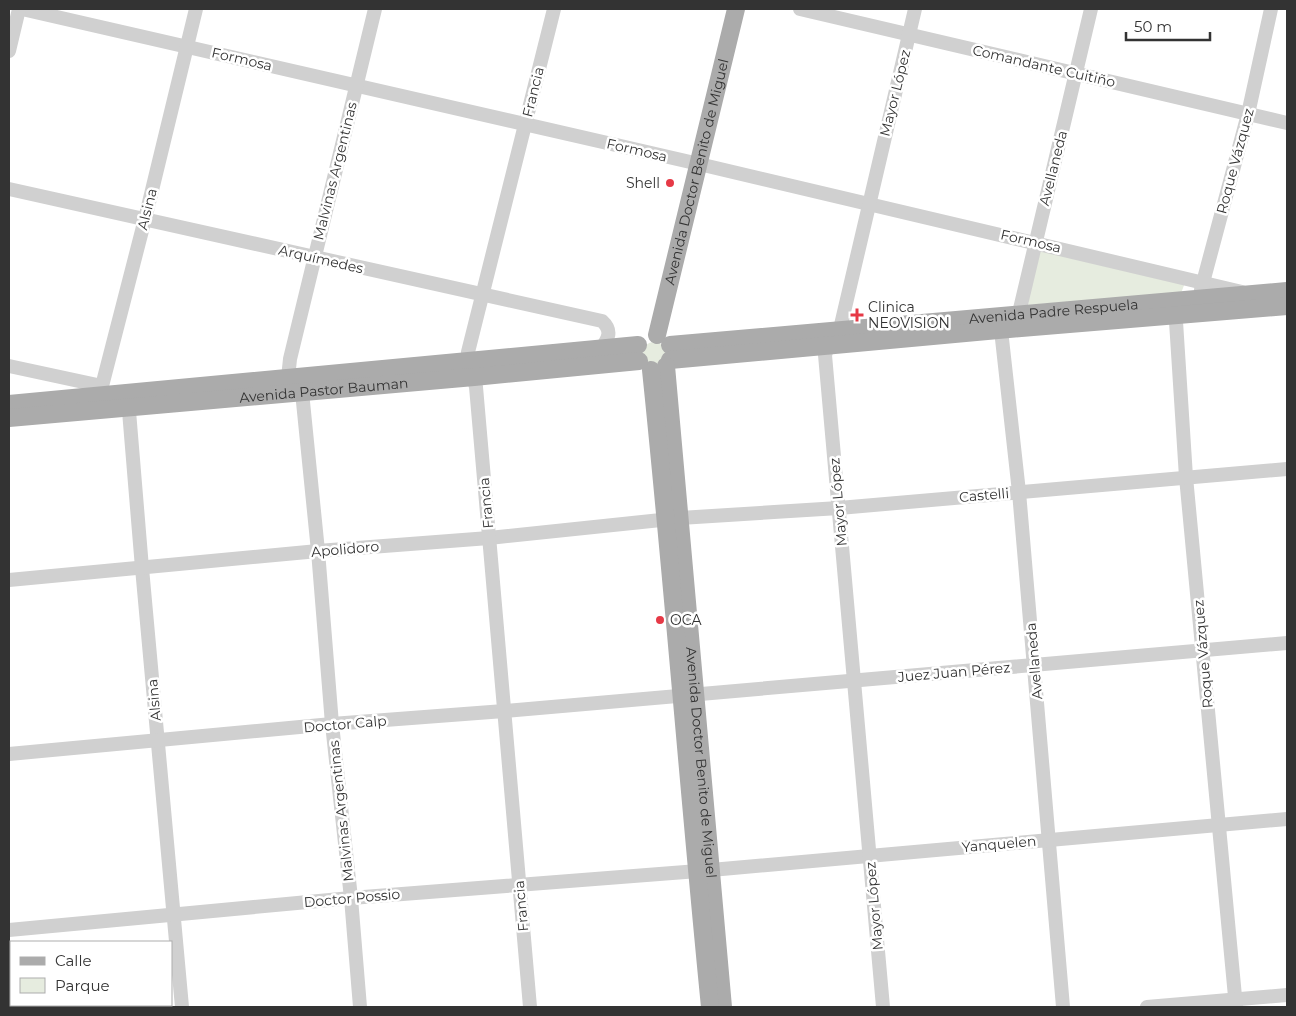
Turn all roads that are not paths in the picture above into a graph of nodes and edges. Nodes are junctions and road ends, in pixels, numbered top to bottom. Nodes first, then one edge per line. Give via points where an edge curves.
1 (20, 9) edge
2 (196, 9) edge
3 (375, 9) edge
4 (554, 9) edge
5 (736, 9) edge
6 (800, 9) edge
7 (915, 9) edge
8 (1091, 9) edge
9 (1271, 9) edge
10 (909, 34) junction
11 (187, 46) junction
12 (9, 51) edge
13 (1076, 73) junction
14 (356, 85) junction
15 (1248, 114) junction
16 (1287, 123) edge
17 (526, 124) junction
18 (699, 164) junction
19 (9, 188) edge
20 (868, 203) junction
21 (145, 219) junction
22 (1035, 242) junction
23 (314, 257) junction
24 (1287, 291) edge
25 (483, 295) junction
26 (1200, 298) junction
27 (1287, 306) edge
28 (1175, 308) junction
29 (1020, 321) junction
30 (1000, 323) junction
31 (840, 329) junction
32 (828, 346) junction
33 (601, 349) junction
34 (656, 355) junction
35 (9, 366) edge
36 (471, 370) junction
37 (296, 385) junction
38 (101, 397) junction
39 (128, 400) junction
40 (9, 404) edge
41 (9, 418) edge
42 (1287, 469) edge
43 (1186, 478) junction
44 (1019, 492) junction
45 (838, 508) junction
46 (674, 519) junction
47 (489, 538) junction
48 (318, 551) junction
49 (142, 568) junction
50 (9, 580) edge
51 (1287, 643) edge
52 (1202, 650) junction
53 (1034, 665) junction
54 (854, 681) junction
55 (688, 695) junction
56 (504, 711) junction
57 (332, 724) junction
58 (158, 741) junction
59 (9, 754) edge
60 (1287, 819) edge
61 (1219, 825) junction
62 (1049, 840) junction
63 (869, 855) junction
64 (704, 870) junction
65 (519, 885) junction
66 (351, 898) junction
67 (173, 915) junction
68 (9, 930) edge
69 (1287, 995) edge
70 (1236, 1003) edge
71 (182, 1007) edge
72 (360, 1007) edge
73 (530, 1007) edge
74 (710, 1007) edge
75 (723, 1007) edge
76 (883, 1007) edge
77 (1063, 1007) edge
78 (1147, 1007) edge

1 - 11 street, Formosa
1 - 12 street
2 - 11 street, Alsina
3 - 14 street, Malvinas Argentinas
4 - 17 street, Francia
5 - 18 main road, Avenida Doctor Benito de Miguel
6 - 10 street, Comandante Cuitiño
7 - 10 street, Mayor López
8 - 13 street, Avellaneda
9 - 15 street, Roque Vázquez
10 - 13 street, Comandante Cuitiño
10 - 20 street, Mayor López
11 - 14 street, Formosa
11 - 21 street, Alsina
13 - 15 street, Comandante Cuitiño
13 - 22 street, Avellaneda
14 - 17 street, Formosa
14 - 23 street, Malvinas Argentinas
15 - 16 street, Comandante Cuitiño
15 - 26 street, Roque Vázquez
17 - 18 street, Formosa
17 - 25 street, Francia
18 - 20 street, Formosa
18 - 34 main road, Avenida Doctor Benito de Miguel
19 - 21 street, Arquímedes
20 - 22 street, Formosa
20 - 31 street, Mayor López
21 - 23 street, Arquímedes
21 - 38 street, Alsina
22 - 26 street, Formosa
22 - 29 street, Avellaneda
23 - 25 street, Arquímedes
23 - 37 street, Malvinas Argentinas via 290,359
24 - 26 main road, Avenida Padre Respuela
25 - 33 street, Arquímedes via 602,321 609,333
25 - 36 street, Francia via 468,352
26 - 27 main road, Avenida Padre Respuela
26 - 28 main road, Avenida Padre Respuela
28 - 29 main road, Avenida Padre Respuela
28 - 43 street, Roque Vázquez
29 - 30 main road, Avenida Padre Respuela
30 - 31 main road, Avenida Padre Respuela
30 - 32 main road, Avenida Padre Respuela
30 - 44 street, Avellaneda
31 - 32 street, Mayor López
31 - 34 main road, Avenida Padre Respuela
32 - 34 main road, Avenida Padre Respuela
32 - 45 street, Mayor López via 825,356
33 - 34 main road, Avenida Pastor Bauman
33 - 36 main road, Avenida Pastor Bauman
34 - 36 main road, Avenida Pastor Bauman
34 - 46 main road, Avenida Doctor Benito de Miguel
35 - 38 street
36 - 37 main road, Avenida Pastor Bauman
36 - 47 street, Francia via 476,386
37 - 39 main road, Avenida Pastor Bauman
37 - 48 street, Malvinas Argentinas
38 - 39 main road, Avenida Pastor Bauman
38 - 40 main road, Avenida Pastor Bauman
38 - 41 main road, Avenida Pastor Bauman
39 - 49 street, Alsina
42 - 43 street, Castelli
43 - 44 street, Castelli
43 - 52 street, Roque Vázquez
44 - 45 street, Castelli
44 - 53 street, Avellaneda
45 - 46 street, Castelli
45 - 54 street, Mayor López
46 - 47 street, Apolidoro
46 - 55 main road, Avenida Doctor Benito de Miguel
47 - 48 street, Apolidoro
47 - 56 street, Francia
48 - 49 street, Apolidoro
48 - 57 street, Malvinas Argentinas
49 - 50 street, Apolidoro
49 - 58 street, Alsina
51 - 52 street, Juez Juan Pérez
52 - 53 street, Juez Juan Pérez
52 - 61 street, Roque Vázquez
53 - 54 street, Juez Juan Pérez
53 - 62 street, Avellaneda
54 - 55 street, Juez Juan Pérez
54 - 63 street, Mayor López
55 - 56 street, Doctor Calp
55 - 64 main road, Avenida Doctor Benito de Miguel
56 - 57 street, Doctor Calp
56 - 65 street, Francia
57 - 58 street, Doctor Calp
57 - 66 street, Malvinas Argentinas
58 - 59 street, Doctor Calp
58 - 67 street, Alsina
60 - 61 street, Yanquelen
61 - 62 street, Yanquelen
61 - 70 street, Roque Vázquez
62 - 63 street, Yanquelen
62 - 77 street, Avellaneda
63 - 64 street, Yanquelen
63 - 76 street, Mayor López
64 - 65 street, Doctor Possio
64 - 74 main road, Avenida Doctor Benito de Miguel
64 - 75 main road, Avenida Doctor Benito de Miguel
65 - 66 street, Doctor Possio
65 - 73 street, Francia
66 - 67 street, Doctor Possio
66 - 72 street, Malvinas Argentinas
67 - 68 street, Doctor Possio
67 - 71 street, Alsina
69 - 70 street
70 - 78 street

